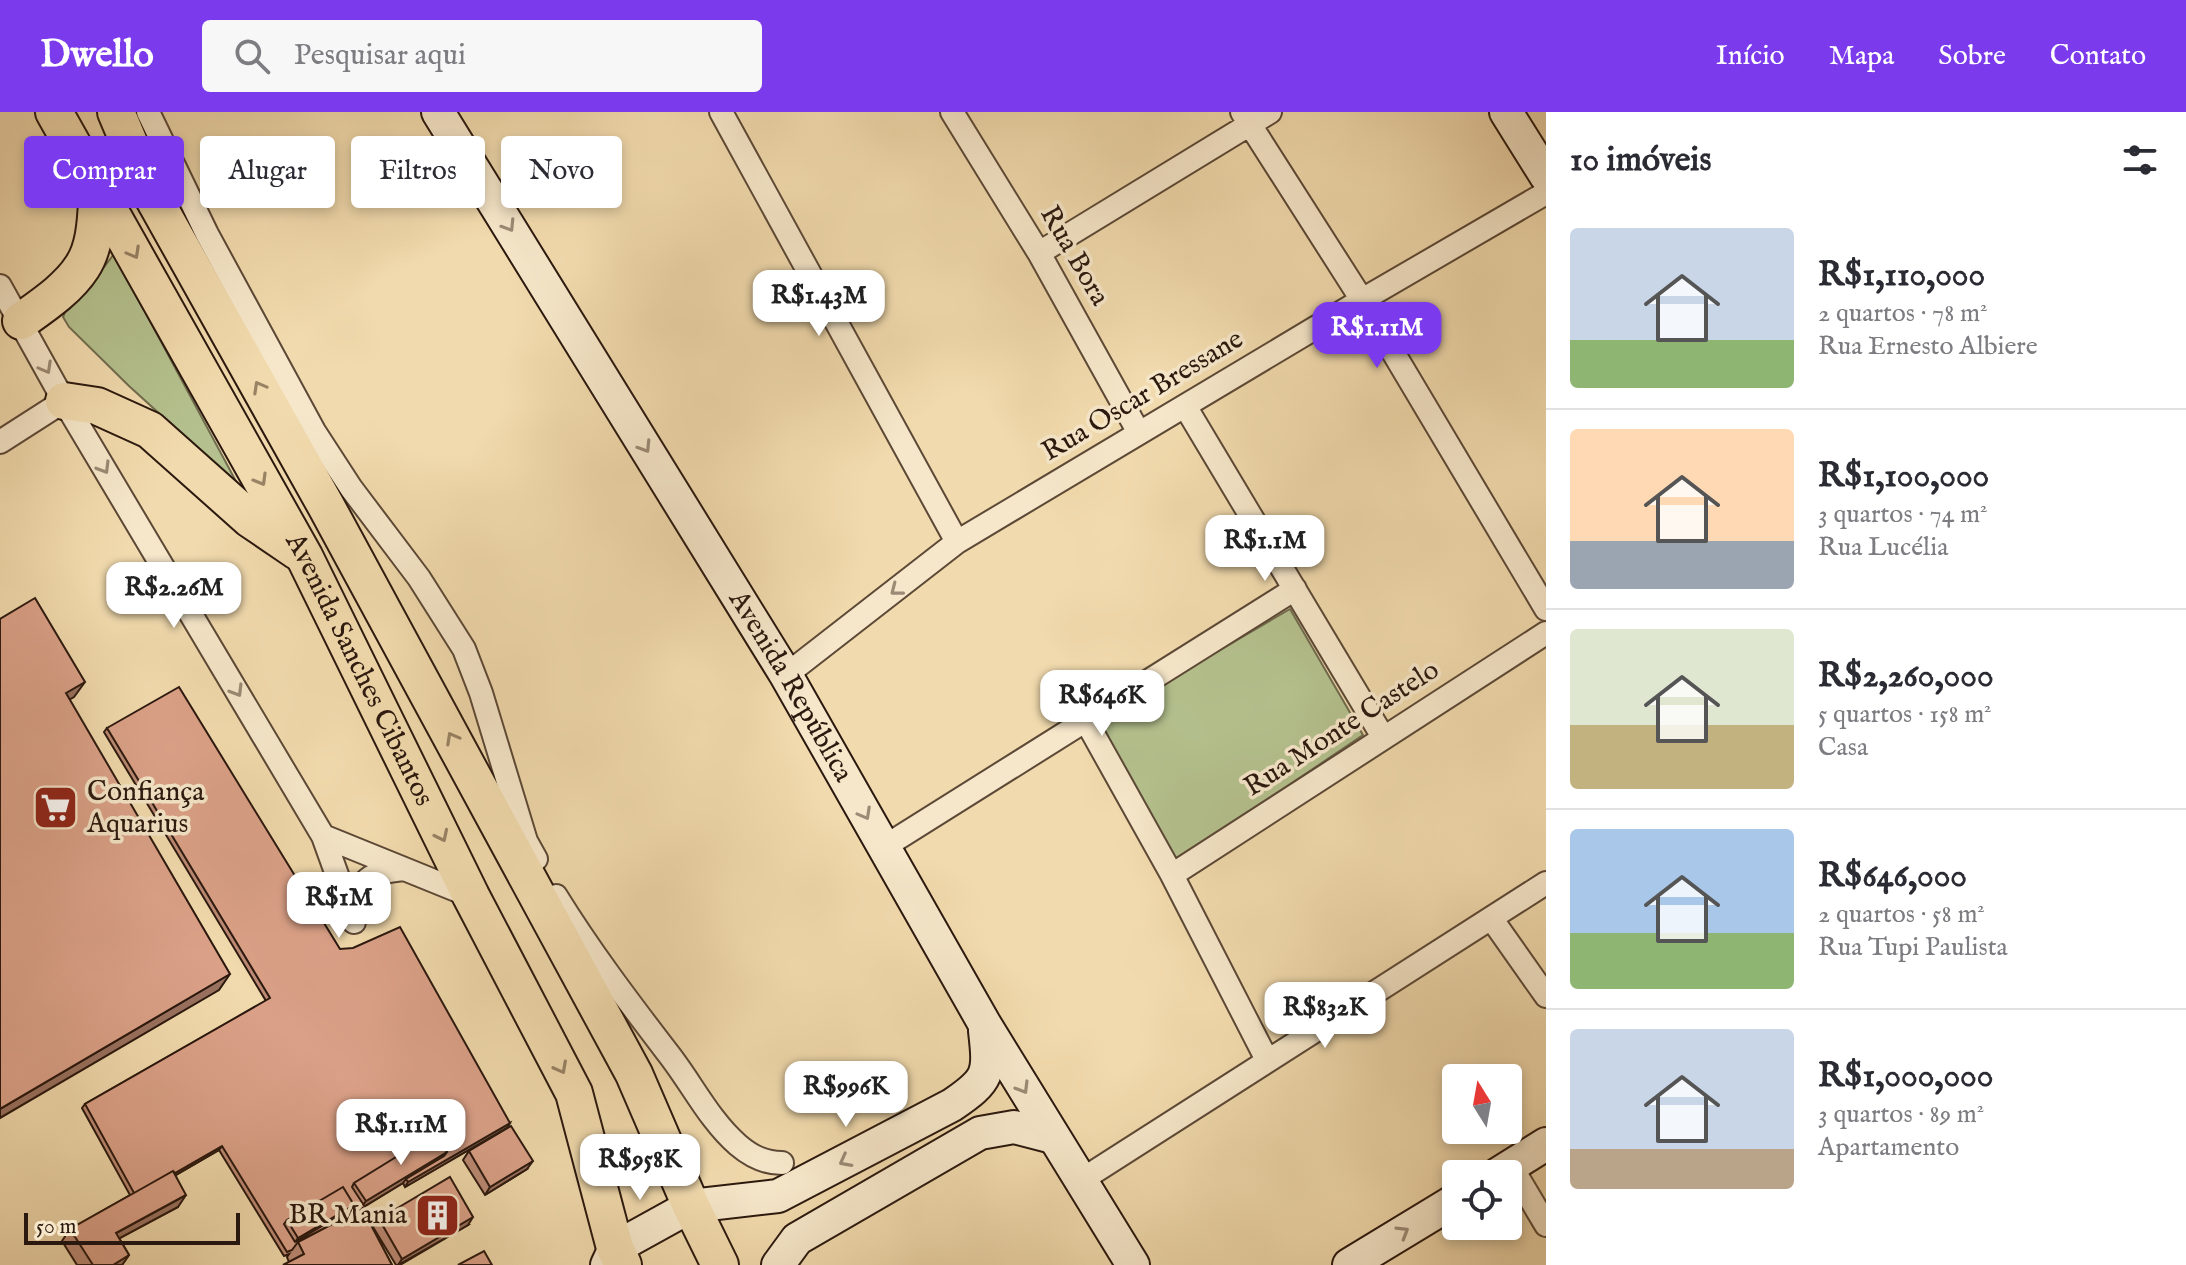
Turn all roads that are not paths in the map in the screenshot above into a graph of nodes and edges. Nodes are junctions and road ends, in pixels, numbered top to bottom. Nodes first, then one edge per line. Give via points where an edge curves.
1 (54, 112) edge
2 (116, 112) edge
3 (148, 112) edge
4 (438, 112) edge
5 (721, 112) edge
6 (952, 112) edge
7 (1270, 112) edge
8 (1506, 112) edge
9 (1246, 118) edge
10 (68, 136) edge
11 (1546, 176) edge
12 (1546, 193) edge
13 (96, 208) edge
14 (110, 208) edge
15 (1039, 253) junction
16 (0, 286) edge
17 (1362, 300) junction
18 (21, 321) junction
19 (64, 401) junction
20 (1185, 406) junction
21 (1139, 433) junction
22 (0, 442) edge
23 (957, 542) junction
24 (304, 556) junction
25 (1295, 589) junction
26 (1546, 609) edge
27 (1546, 633) edge
28 (786, 675) junction
29 (1086, 721) junction
30 (1383, 737) junction
31 (323, 836) junction
32 (884, 847) junction
33 (404, 869) junction
34 (1172, 875) junction
35 (1546, 883) edge
36 (471, 896) junction
37 (1491, 918) junction
38 (1546, 996) edge
39 (984, 1023) junction
40 (1267, 1060) junction
41 (1053, 1137) junction
42 (1546, 1144) edge
43 (1521, 1160) edge
44 (782, 1163) dead end
45 (1080, 1181) junction
46 (1522, 1193) edge
47 (691, 1206) junction
48 (1442, 1209) edge
49 (1546, 1225) edge
50 (615, 1259) edge
51 (720, 1265) edge
52 (778, 1265) edge
53 (1133, 1265) edge
54 (1349, 1265) edge

1 - 10 main road, Avenida Sanches Cibantos
47 -> 2 main road, Avenida Sanches Cibantos via 634,1074 149,190
3 - 44 street via 314,431 464,649 526,841 549,884 638,1017 734,1142 766,1163
4 -> 28 main road, Avenida República
5 - 23 street
6 - 15 street, Rua Bora
7 - 9 street
8 - 11 main road
9 - 15 street
9 - 17 street
12 - 17 street, Rua Oscar Bressane
13 - 18 main road via 83,266
14 -> 24 main road, Avenida Sanches Cibantos
15 - 21 street, Rua Bora
16 - 18 street
17 - 20 street, Rua Oscar Bressane
17 - 26 street
18 -> 19 street
19 - 22 street
19 - 24 main road via 97,406 150,430 250,519
19 -> 31 street
20 - 21 street, Rua Oscar Bressane
20 - 25 street
21 - 23 street, Rua Oscar Bressane
23 -> 28 street, Rua Oscar Bressane
24 -> 36 main road, Avenida Sanches Cibantos
25 - 29 street
25 - 30 street
27 - 30 street, Rua Monte Castelo
28 -> 32 main road, Avenida República
29 - 32 street
29 - 34 street
30 - 34 street, Rua Monte Castelo
31 - 33 street
31 - 33 street via 354,922 358,891 366,879 380,871
32 - 39 main road, Avenida República
33 - 36 street
34 - 40 street
35 - 37 street
36 -> 50 main road, Avenida Sanches Cibantos via 574,1093
37 - 38 street
37 - 40 street
39 -> 41 main road, Avenida República
39 -> 47 main road via 987,1071 976,1089 952,1105 778,1196
40 - 45 street
41 - 45 main road, Avenida República
41 - 52 main road via 1014,1127 980,1133 797,1239
42 - 43 main road
45 - 53 main road, Avenida República
46 - 49 street
47 - 50 main road
47 - 51 main road, Avenida Sanches Cibantos
54 -> 48 main road

